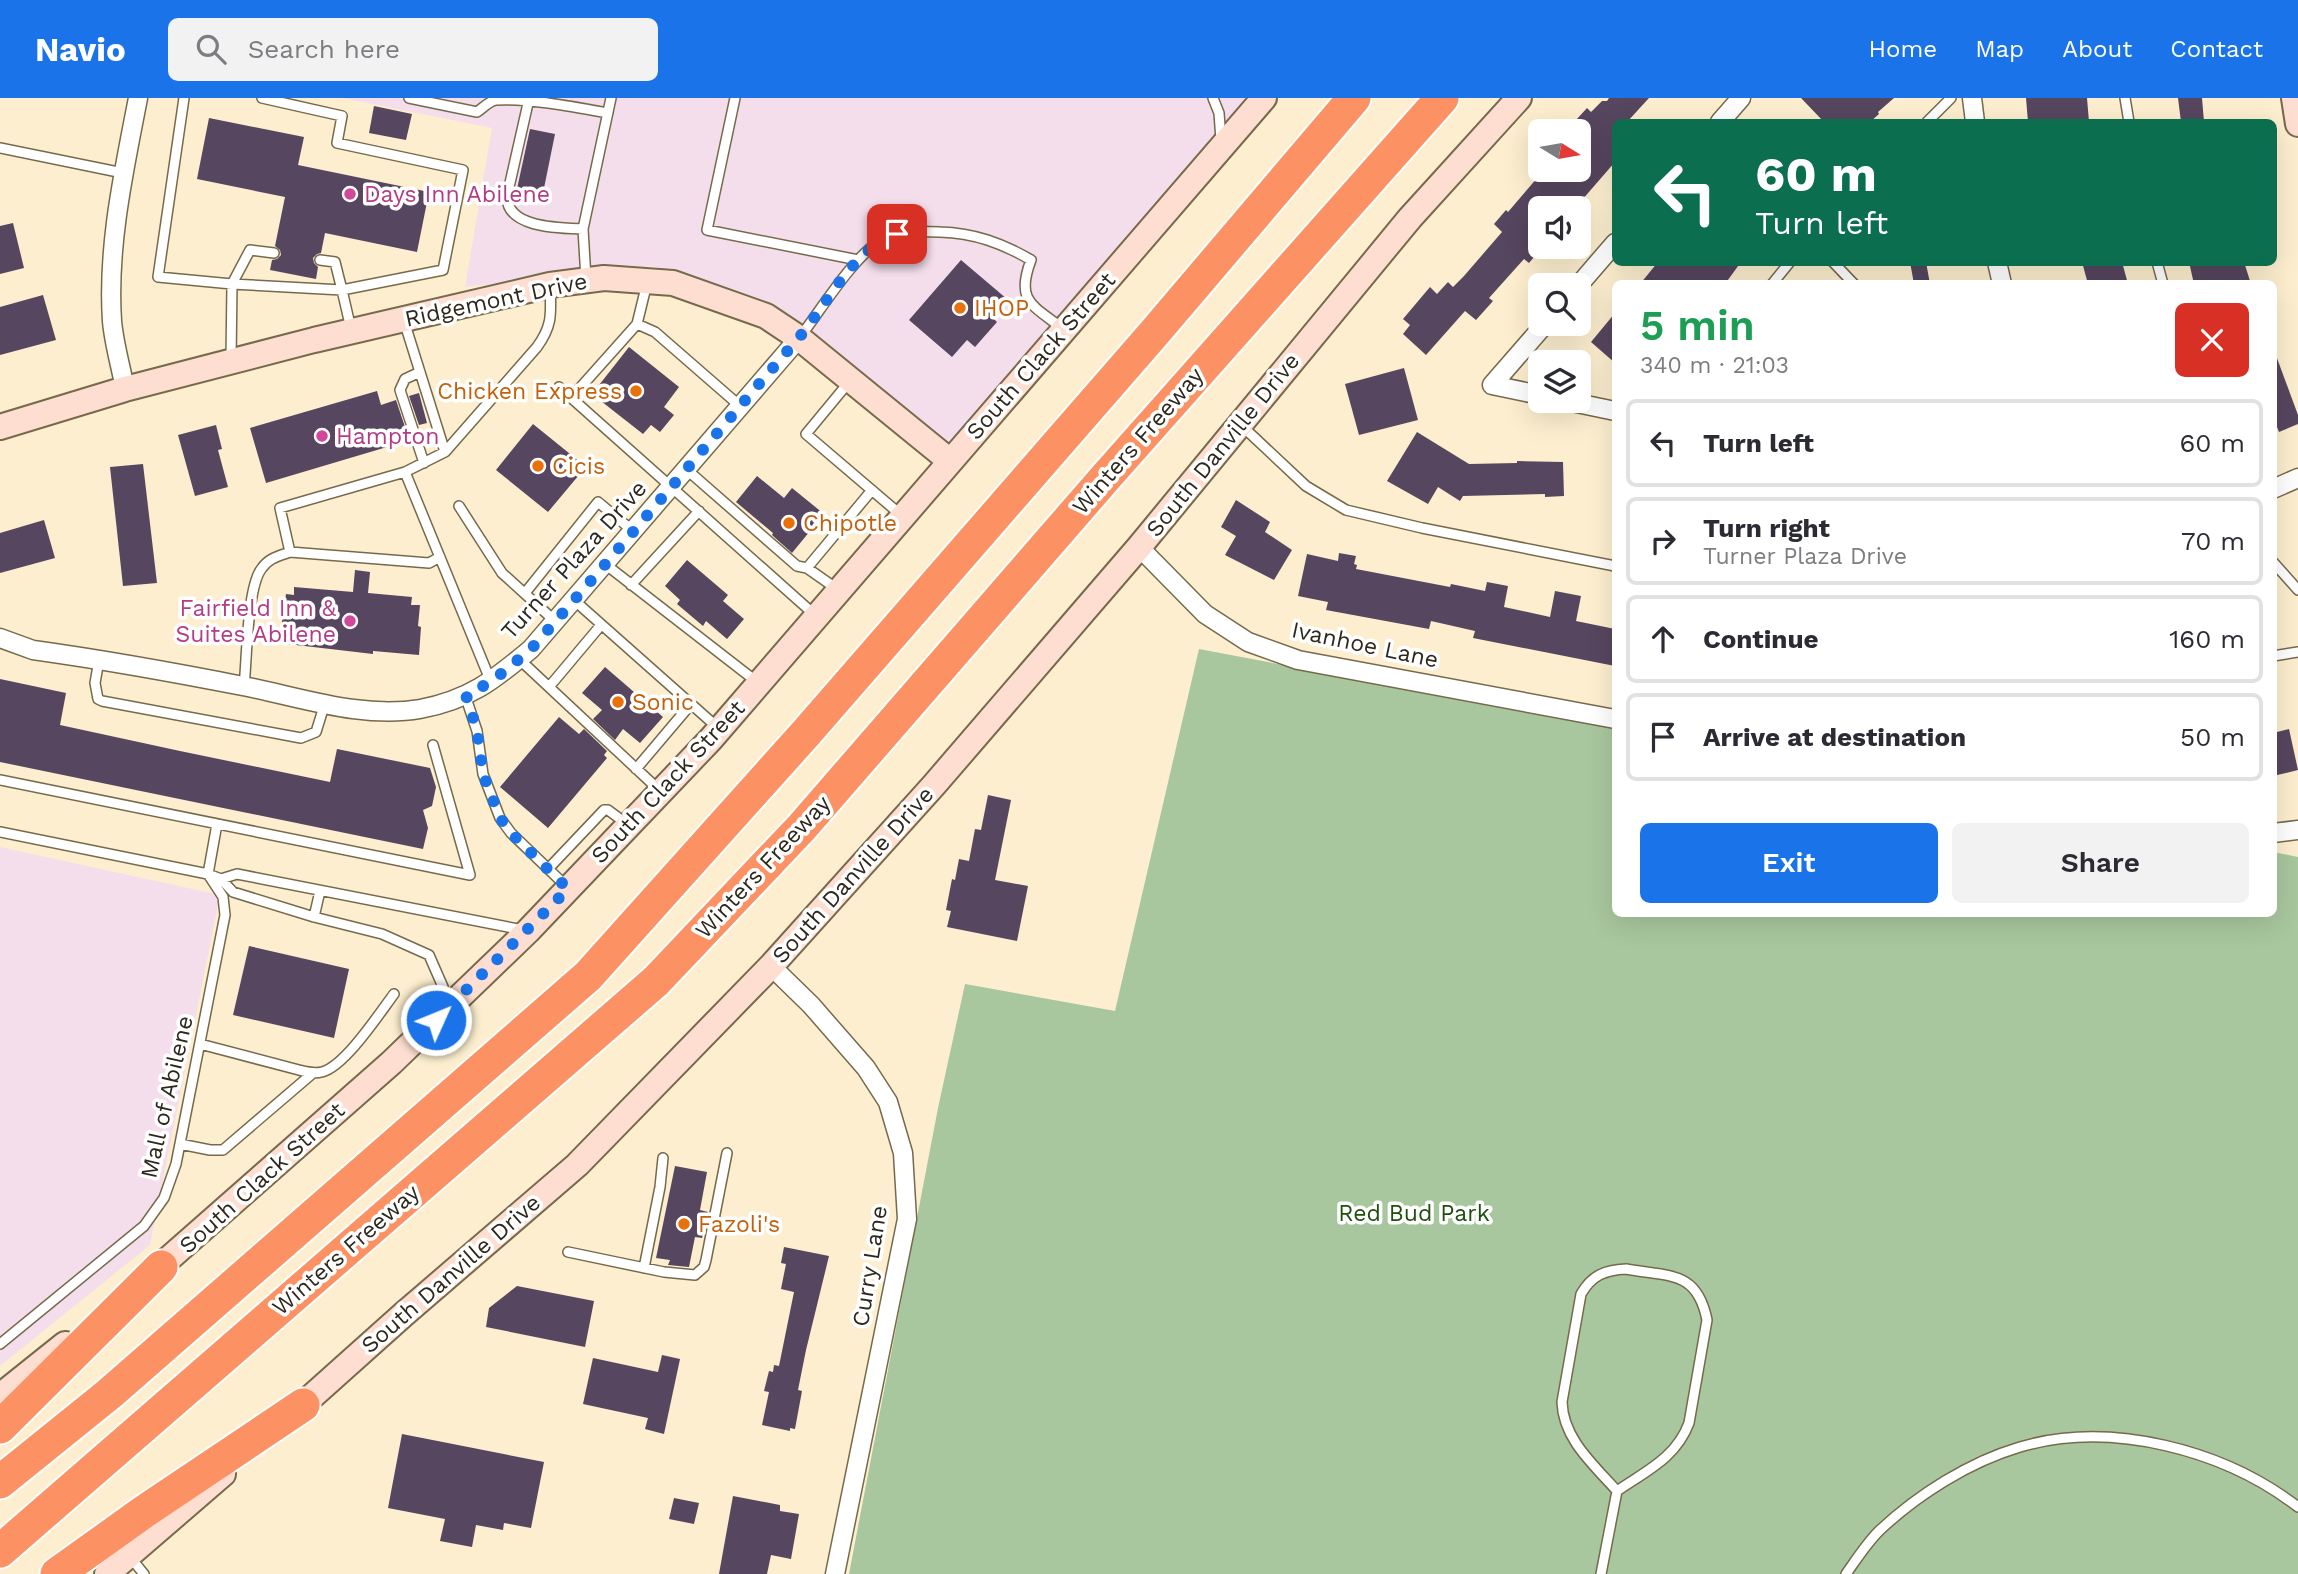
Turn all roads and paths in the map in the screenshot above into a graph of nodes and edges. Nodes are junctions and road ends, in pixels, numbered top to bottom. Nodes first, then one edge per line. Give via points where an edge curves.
1 (138, 98) edge
2 (184, 98) edge
3 (262, 98) edge
4 (409, 98) edge
5 (611, 98) edge
6 (735, 98) edge
7 (1213, 98) edge
8 (1264, 98) edge
9 (1354, 98) edge
10 (1443, 98) edge
11 (1519, 98) edge
12 (1741, 98) edge
13 (1951, 98) edge
14 (1972, 98) edge
15 (2125, 98) edge
16 (2294, 98) edge
17 (529, 99) edge
18 (433, 101) edge
19 (608, 113) junction
20 (1723, 119) edge
21 (1930, 119) edge
22 (1975, 119) edge
23 (2128, 119) edge
24 (2298, 124) edge
25 (1222, 146) junction
26 (0, 148) edge
27 (123, 173) junction
28 (583, 229) junction
29 (1612, 246) edge
30 (274, 253) dead end
31 (320, 260) dead end
32 (858, 260) junction
33 (1787, 266) edge
34 (1837, 266) edge
35 (1589, 273) edge
36 (586, 280) junction
37 (1775, 280) edge
38 (1850, 280) edge
39 (648, 281) junction
40 (232, 284) junction
41 (550, 285) junction
42 (342, 290) junction
43 (403, 319) junction
44 (637, 324) junction
45 (1064, 330) junction
46 (351, 331) junction
47 (1535, 336) edge
48 (799, 338) junction
49 (231, 361) junction
50 (420, 372) junction
51 (850, 381) junction
52 (559, 387) dead end
53 (125, 389) junction
54 (1528, 392) edge
55 (571, 398) junction
56 (740, 406) junction
57 (1591, 406) edge
58 (1612, 410) edge
59 (1240, 424) junction
60 (0, 427) edge
61 (445, 453) junction
62 (950, 461) junction
63 (424, 463) junction
64 (686, 469) junction
65 (405, 472) junction
66 (2298, 478) edge
67 (671, 486) junction
68 (2277, 487) edge
69 (872, 490) junction
70 (459, 506) dead end
71 (699, 511) junction
72 (902, 516) junction
73 (633, 531) junction
74 (1139, 547) junction
75 (290, 552) junction
76 (440, 557) junction
77 (605, 564) junction
78 (1612, 564) edge
79 (2277, 566) edge
80 (807, 568) junction
81 (631, 585) junction
82 (838, 590) junction
83 (2298, 590) edge
84 (525, 593) junction
85 (575, 601) junction
86 (816, 616) junction
87 (556, 622) junction
88 (601, 625) junction
89 (0, 638) edge
90 (2298, 652) edge
91 (2277, 655) edge
92 (519, 659) junction
93 (99, 660) junction
94 (491, 682) junction
95 (758, 683) junction
96 (244, 686) junction
97 (549, 687) junction
98 (466, 695) junction
99 (325, 703) junction
100 (691, 704) junction
101 (1612, 718) edge
102 (719, 729) junction
103 (433, 746) dead end
104 (636, 769) junction
105 (0, 780) edge
106 (661, 792) junction
107 (217, 824) junction
108 (628, 826) junction
109 (2298, 831) edge
110 (0, 832) edge
111 (2277, 833) edge
112 (548, 869) junction
113 (208, 874) junction
114 (221, 878) junction
115 (568, 889) junction
116 (320, 891) junction
117 (314, 917) junction
118 (528, 931) junction
119 (771, 966) junction
120 (394, 994) dead end
121 (436, 1020) junction
122 (200, 1044) junction
123 (313, 1073) junction
124 (180, 1144) junction
125 (727, 1153) dead end
126 (663, 1158) dead end
127 (568, 1252) dead end
128 (161, 1267) junction
129 (644, 1268) junction
130 (0, 1344) edge
131 (0, 1396) edge
132 (303, 1405) junction
133 (0, 1427) edge
134 (0, 1482) edge
135 (1617, 1491) junction
136 (2298, 1507) edge
137 (0, 1551) edge
138 (136, 1565) edge
139 (57, 1574) edge
140 (107, 1574) edge
141 (835, 1574) edge
142 (1601, 1574) edge
143 (1846, 1574) edge

1 - 27 street
2 - 40 lane via 158,277
3 - 42 lane via 342,116 337,143 464,170 443,270
4 - 18 lane
5 - 19 lane
6 - 32 lane via 708,230
7 - 25 lane
8 - 25 main road, South Clack Street
9 - 134 highway, Winters Freeway via 806,733 588,976 109,1394
10 - 137 highway, Winters Freeway via 802,827 656,981
11 - 59 main road, South Danville Drive via 1410,218
12 - 20 street
13 - 21 lane
14 - 22 street
15 - 23 lane
16 - 24 main road
17 - 18 lane via 493,100 477,112
17 - 19 lane
17 - 28 lane via 507,196 509,210 526,221
19 - 28 lane
25 - 45 main road, South Clack Street
26 - 27 lane
27 - 53 street via 111,265 113,324
28 - 36 lane
29 - 35 street
30 - 40 lane via 250,250
31 - 42 lane via 335,262
32 - 45 lane via 882,240 905,231 983,237 1031,260 1024,278 1029,303
32 - 48 lane
33 - 37 lane
34 - 38 lane
36 - 39 main road, Ridgemont Drive
36 - 41 main road, Ridgemont Drive
39 - 44 lane
39 - 48 main road, Ridgemont Drive via 673,283 732,302 766,316
40 - 42 lane
40 - 49 lane
41 - 43 main road, Ridgemont Drive
41 - 61 lane via 548,332
42 - 46 lane
43 - 46 main road, Ridgemont Drive
43 - 50 lane
44 - 55 lane
44 - 56 lane via 655,332
45 - 62 main road, South Clack Street
46 - 49 main road, Ridgemont Drive
47 - 54 street via 1492,385
48 - 51 main road, Ridgemont Drive
48 - 56 street, Turner Plaza Drive
49 - 53 main road, Ridgemont Drive
50 - 61 lane
50 - 63 lane via 405,379 400,390
51 - 62 main road, Ridgemont Drive
51 - 69 lane via 806,434
52 - 55 lane
53 - 60 main road, Ridgemont Drive
55 - 67 lane
56 - 64 street, Turner Plaza Drive
57 - 58 street
59 - 74 main road, South Danville Drive
59 - 78 lane via 1306,485 1346,510
61 - 63 lane
62 - 72 main road, South Clack Street
63 - 65 lane
64 - 67 street, Turner Plaza Drive
64 - 80 lane via 797,566
65 - 75 lane via 280,508
65 - 76 lane
66 - 68 street
67 - 71 lane
67 - 73 street, Turner Plaza Drive
69 - 72 lane
69 - 80 lane
70 - 84 lane via 502,573
71 - 81 lane
71 - 86 lane
72 - 82 main road, South Clack Street
73 - 77 street, Turner Plaza Drive
73 - 84 lane via 598,502
74 - 101 street, Ivanhoe Lane via 1205,614 1248,642 1298,660
74 - 119 main road, South Danville Drive
75 - 76 lane via 429,563
75 - 96 lane via 261,568 253,585
76 - 94 lane
77 - 81 lane
77 - 85 street, Turner Plaza Drive
79 - 83 lane
80 - 82 lane
81 - 95 lane
82 - 86 main road, South Clack Street
84 - 87 lane
85 - 87 street, Turner Plaza Drive
85 - 88 lane
86 - 95 main road, South Clack Street
87 - 92 street, Turner Plaza Drive
88 - 97 lane
88 - 100 lane
89 - 93 street, Turner Plaza Drive via 33,649
90 - 91 lane
92 - 94 street, Turner Plaza Drive
92 - 97 lane
93 - 96 street, Turner Plaza Drive
93 - 99 lane via 95,683 102,701 301,738 316,732
94 - 98 street, Turner Plaza Drive
95 - 102 main road, South Clack Street
96 - 99 street, Turner Plaza Drive
97 - 104 lane
98 - 99 street, Turner Plaza Drive via 419,709 379,711
98 - 112 lane via 483,774 500,818
100 - 102 lane
100 - 104 lane
102 - 106 main road, South Clack Street
103 - 107 lane via 470,875
104 - 106 lane
105 - 107 lane
106 - 108 main road, South Clack Street
107 - 113 lane
108 - 112 lane via 604,810
108 - 115 main road, South Clack Street
109 - 111 street
110 - 113 lane
112 - 115 lane
113 - 114 lane
113 - 122 lane, Mall of Abilene via 223,897 225,915
114 - 116 lane via 237,874
114 - 117 lane via 233,892
115 - 118 main road, South Clack Street
116 - 117 lane
116 - 118 lane
117 - 121 lane via 382,933 429,955 443,987
118 - 121 main road, South Clack Street
119 - 132 main road, South Danville Drive via 577,1165
119 - 141 street, Curry Lane via 866,1068 888,1102 903,1153 907,1219
120 - 123 lane via 338,1062 324,1072
121 - 128 main road, South Clack Street
122 - 123 lane
122 - 124 lane, Mall of Abilene
123 - 124 lane via 223,1150
124 - 130 lane, Mall of Abilene via 164,1198 144,1226
125 - 129 lane via 704,1267 695,1276
126 - 129 lane
127 - 129 lane
128 - 131 main road, South Clack Street
128 - 133 highway
132 - 138 main road, South Danville Drive
132 - 139 highway
135 - 135 lane via 1670,1454 1685,1434 1707,1320 1692,1285 1626,1269 1604,1271 1587,1283 1581,1294 1562,1402 1570,1436
135 - 142 lane
136 - 143 lane via 2244,1472 2195,1453 2109,1439 2046,1442 1994,1456 1936,1488 1877,1533
138 - 140 main road, South Danville Drive

